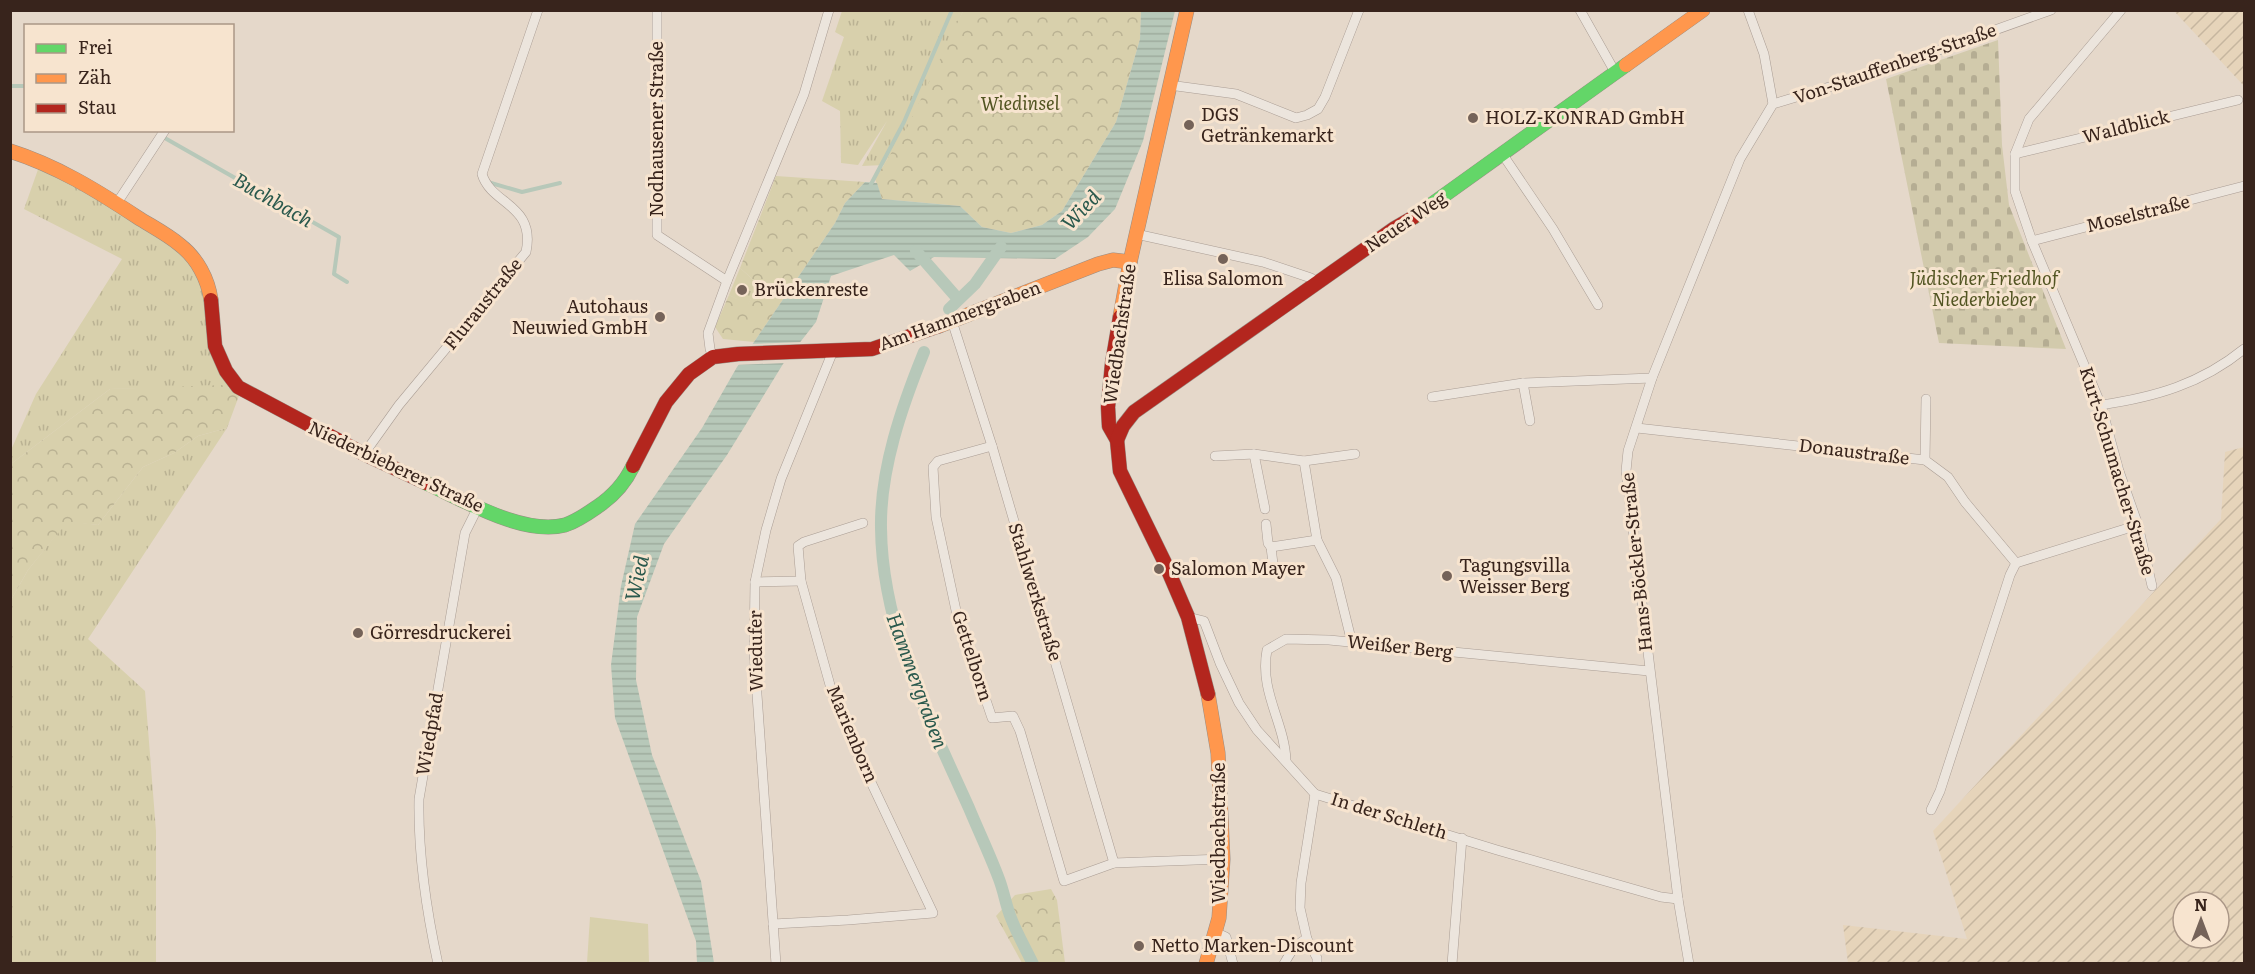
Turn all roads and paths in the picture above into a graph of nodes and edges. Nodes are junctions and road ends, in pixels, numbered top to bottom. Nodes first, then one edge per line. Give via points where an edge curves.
1 (538, 10) edge
2 (657, 10) edge
3 (829, 10) edge
4 (1187, 10) edge
5 (1359, 10) edge
6 (1580, 10) edge
7 (1703, 10) edge
8 (1748, 10) edge
9 (2051, 10) edge
10 (2121, 10) edge
11 (1615, 72) junction
12 (1168, 86) junction
13 (2238, 100) dead end
14 (1773, 104) junction
15 (164, 132) edge
16 (10, 151) edge
17 (2014, 154) junction
18 (1503, 155) junction
19 (2244, 186) edge
20 (117, 202) junction
21 (1136, 234) junction
22 (2032, 241) junction
23 (1130, 262) junction
24 (727, 281) junction
25 (1316, 284) junction
26 (1598, 305) dead end
27 (952, 321) junction
28 (2244, 349) edge
29 (833, 351) junction
30 (713, 357) junction
31 (1652, 378) junction
32 (1523, 383) junction
33 (1432, 397) dead end
34 (1926, 399) dead end
35 (2101, 405) junction
36 (1530, 420) dead end
37 (1637, 428) junction
38 (1118, 440) junction
39 (992, 446) junction
40 (363, 454) junction
41 (1254, 454) junction
42 (1354, 454) dead end
43 (1215, 456) dead end
44 (1925, 460) junction
45 (1304, 462) junction
46 (478, 507) junction
47 (1265, 509) dead end
48 (863, 523) dead end
49 (1266, 524) dead end
50 (2138, 525) junction
51 (1317, 540) junction
52 (1271, 547) junction
53 (2016, 563) junction
54 (1273, 564) dead end
55 (801, 581) junction
56 (756, 582) junction
57 (2152, 586) dead end
58 (1188, 617) junction
59 (1352, 643) junction
60 (1649, 671) junction
61 (1286, 761) junction
62 (1315, 794) junction
63 (1931, 810) dead end
64 (1462, 838) junction
65 (1222, 859) junction
66 (1114, 863) junction
67 (1678, 899) junction
68 (773, 924) junction
69 (1215, 932) junction
70 (1307, 939) junction
71 (438, 963) edge
72 (776, 963) edge
73 (1206, 963) edge
74 (1233, 963) edge
75 (1284, 963) edge
76 (1317, 963) edge
77 (1452, 963) edge
78 (1689, 963) edge

1 - 40 street, Fluraustraße via 482,174 484,183 522,219 530,236 526,252
2 - 24 street, Nodhausener Straße via 657,235
3 - 24 street via 804,94
4 - 12 street, Wiedbachstraße
5 - 12 street via 1324,97 1318,108 1307,115 1296,118 1236,94
6 - 11 street
7 - 11 street, Neuer Weg
8 - 14 street via 1764,54
9 - 14 street, Von-Stauffenberg-Straße via 1869,75
10 - 17 street, Kurt-Schumacher-Straße via 2029,119
11 - 18 street, Neuer Weg
12 - 21 street, Wiedbachstraße
13 - 17 street, Waldblick
14 - 31 street, Hans-Böckler-Straße via 1740,159
15 - 20 street
16 - 20 street, Niederbieberer Straße via 41,161
17 - 22 street, Kurt-Schumacher-Straße via 2014,191
18 - 25 street, Neuer Weg
18 - 26 street
19 - 22 street, Moselstraße
20 - 40 street, Niederbieberer Straße via 181,245 198,264 208,286 215,346 238,387
21 - 23 street, Wiedbachstraße
21 - 25 street via 1263,262 1311,278
22 - 35 street, Kurt-Schumacher-Straße
23 - 27 street, Am Hammergraben via 1113,260 1098,264
23 - 38 street, Wiedbachstraße via 1109,387 1109,426
24 - 30 street via 708,333
25 - 38 street, Neuer Weg via 1134,412
27 - 29 street, Am Hammergraben via 872,349
27 - 39 street, Stahlwerkstraße
28 - 35 street via 2193,382
29 - 30 street, Am Hammergraben
29 - 56 street, Wiedufer via 781,479
30 - 46 street, Niederbieberer Straße via 689,374 666,402 631,471 595,510 564,525 537,527
31 - 32 street
31 - 37 street, Hans-Böckler-Straße
32 - 33 street
32 - 36 street
34 - 44 street
35 - 50 street, Kurt-Schumacher-Straße
37 - 44 street, Donaustraße
37 - 60 street, Hans-Böckler-Straße via 1628,451 1626,471
38 - 58 street, Wiedbachstraße via 1120,471
39 - 66 street, Stahlwerkstraße
39 - 66 street, Gettelborn via 938,462 933,467 936,517 957,615 993,718 1013,716 1020,731 1064,881
40 - 46 street, Niederbieberer Straße
41 - 43 street
41 - 45 street
41 - 47 street
42 - 45 street
44 - 53 street, Donaustraße via 1948,477
45 - 51 street
46 - 71 street, Wiedpfad via 465,533 419,799 418,827 428,915
48 - 55 street, Marienborn via 798,546
49 - 52 street
50 - 53 street
50 - 57 street, Kurt-Schumacher-Straße
51 - 52 street
51 - 59 street via 1336,578
52 - 54 street
53 - 63 street
55 - 56 street
55 - 68 street, Marienborn via 830,685 852,742 933,913
56 - 68 street, Wiedufer via 754,652
58 - 61 street, In der Schleth via 1204,621 1239,702 1257,730
58 - 65 street, Wiedbachstraße via 1206,683 1218,753
59 - 60 street, Weißer Berg
59 - 61 street, Weißer Berg via 1286,639 1267,650 1265,671 1270,702
60 - 67 street, Hans-Böckler-Straße
61 - 62 street, In der Schleth
62 - 64 street, In der Schleth
62 - 70 street via 1301,883 1300,908
64 - 67 street, In der Schleth
64 - 77 street
65 - 66 street
65 - 69 street, Wiedbachstraße
67 - 78 street, Hans-Böckler-Straße
68 - 72 street, Wiedufer
69 - 73 street, Wiedbachstraße
69 - 74 street via 1226,937
70 - 75 street via 1292,949
70 - 76 street

